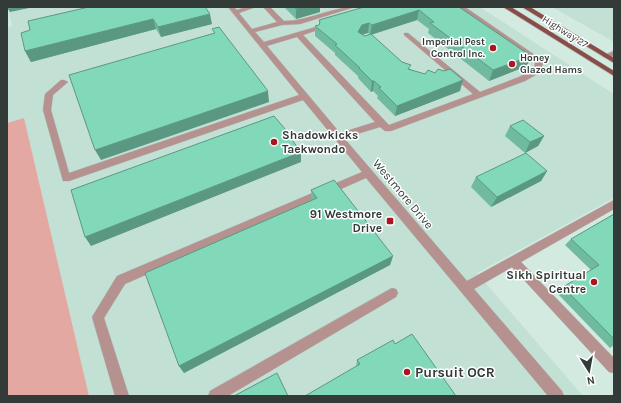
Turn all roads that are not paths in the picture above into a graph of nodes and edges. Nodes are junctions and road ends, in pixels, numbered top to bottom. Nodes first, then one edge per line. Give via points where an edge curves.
1 (253, 7) edge
2 (266, 7) edge
3 (352, 7) edge
4 (461, 7) edge
5 (506, 7) edge
6 (525, 7) edge
7 (233, 9) edge
8 (336, 22) edge
9 (282, 23) junction
10 (251, 31) junction
11 (298, 34) junction
12 (406, 34) dead end
13 (263, 46) junction
14 (614, 53) edge
15 (606, 56) junction
16 (614, 61) edge
17 (614, 74) edge
18 (64, 82) dead end
19 (479, 95) junction
20 (305, 96) junction
21 (381, 123) junction
22 (339, 137) junction
23 (368, 173) junction
24 (614, 204) edge
25 (514, 262) junction
26 (465, 288) junction
27 (392, 293) dead end
28 (614, 367) edge
29 (122, 396) edge
30 (215, 396) edge
31 (557, 396) edge

1 - 7 street
2 - 9 street
3 - 9 street via 298,23
4 - 19 street via 539,62 538,70 522,79
5 - 17 main road, Highway 27
6 - 15 main road, Highway 27
7 - 10 street, Westmore Drive
8 - 11 street
9 - 10 street
10 - 13 street, Westmore Drive
11 - 13 street
11 - 21 street
12 - 19 street
13 - 20 street, Westmore Drive
14 - 15 street
15 - 16 main road, Highway 27
18 - 20 street via 49,94 46,110 66,178
19 - 21 street via 388,129
20 - 22 street, Westmore Drive
21 - 22 street
22 - 23 street, Westmore Drive
23 - 26 street, Westmore Drive
23 - 29 street via 121,280 98,317
24 - 25 street
25 - 26 street
25 - 28 street
26 - 31 street, Westmore Drive
27 - 30 street

